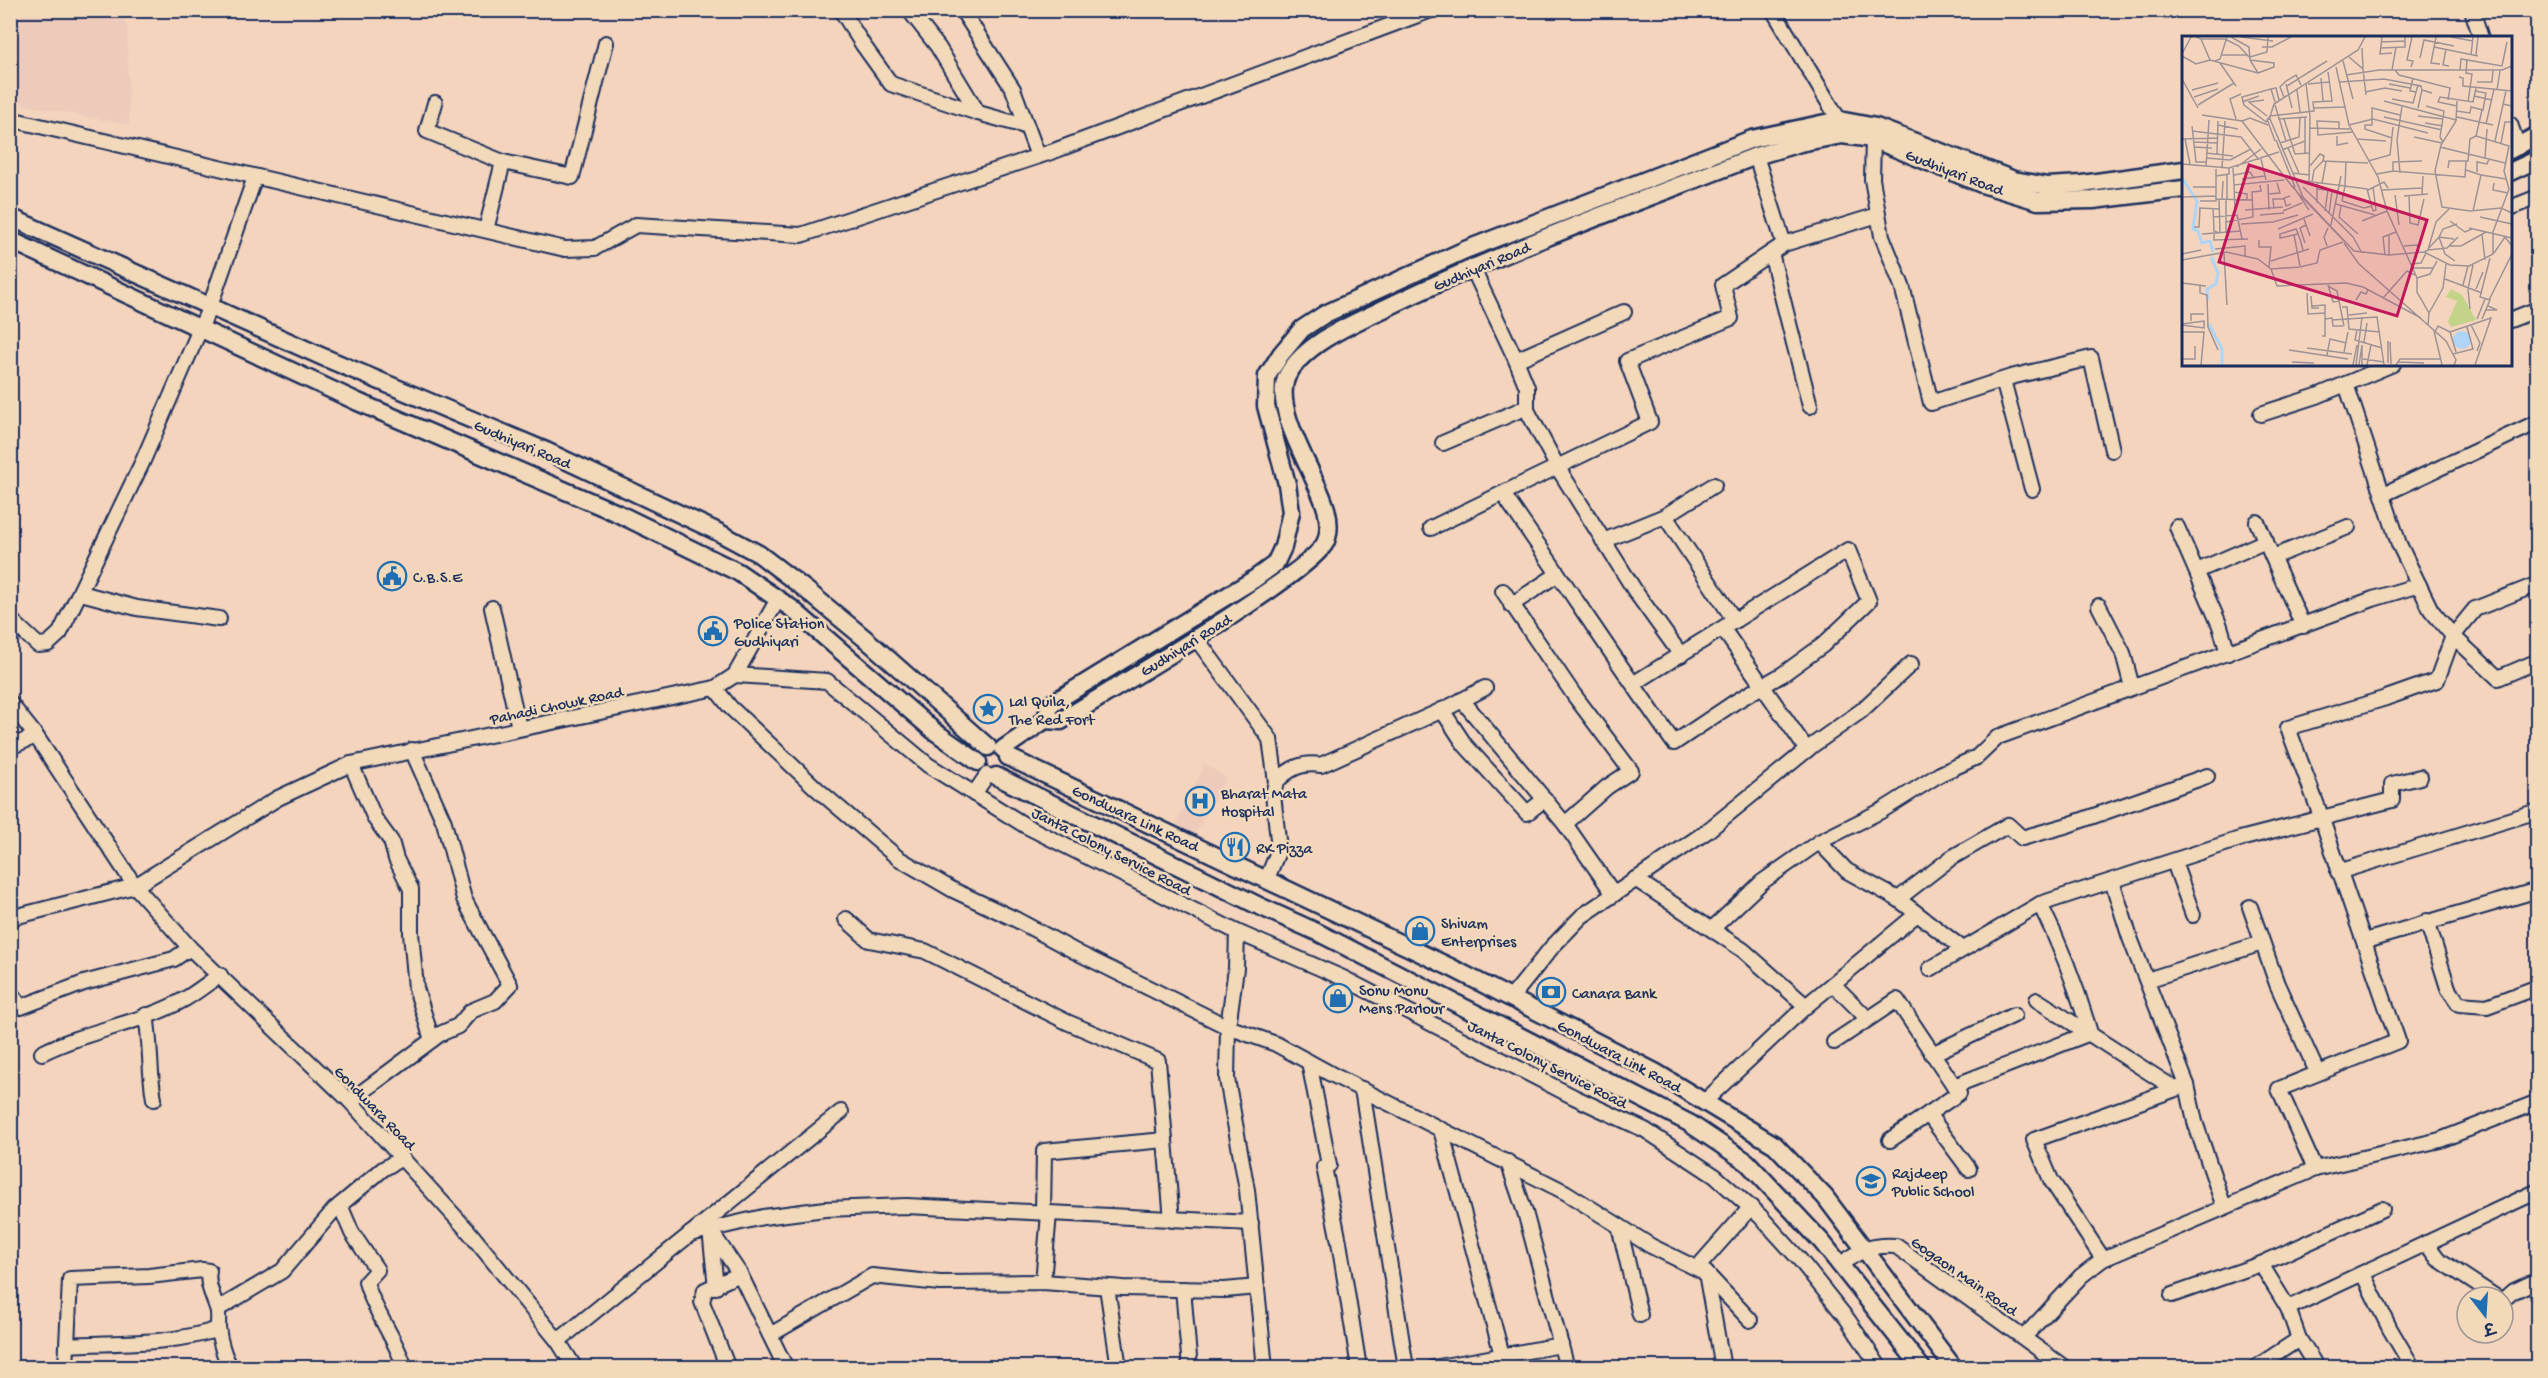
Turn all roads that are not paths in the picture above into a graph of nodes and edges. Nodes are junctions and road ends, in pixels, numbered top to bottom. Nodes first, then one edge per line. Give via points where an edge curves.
1 (909, 10) edge
2 (962, 10) edge
3 (1431, 10) edge
4 (1773, 10) edge
5 (2472, 10) edge
6 (843, 11) edge
7 (2480, 36) edge
8 (606, 43) dead end
9 (435, 103) dead end
10 (978, 113) junction
11 (10, 119) edge
12 (1839, 120) junction
13 (1025, 126) junction
14 (2512, 132) edge
15 (2538, 135) edge
16 (1873, 139) junction
17 (2514, 148) edge
18 (1038, 156) junction
19 (1756, 156) junction
20 (2538, 159) edge
21 (503, 162) junction
22 (2182, 170) edge
23 (2512, 172) edge
24 (255, 177) junction
25 (2182, 189) edge
26 (2538, 197) edge
27 (2512, 208) edge
28 (1878, 215) junction
29 (10, 217) edge
30 (486, 230) junction
31 (10, 240) edge
32 (1784, 244) junction
33 (1771, 253) junction
34 (1472, 267) junction
35 (210, 306) junction
36 (2538, 309) edge
37 (1624, 312) dead end
38 (1318, 318) junction
39 (2512, 320) edge
40 (201, 327) junction
41 (1331, 335) junction
42 (1516, 360) junction
43 (2389, 366) edge
44 (2003, 380) junction
45 (2346, 384) junction
46 (1810, 406) dead end
47 (1527, 407) junction
48 (2260, 414) dead end
49 (2538, 422) edge
50 (1443, 442) dead end
51 (2112, 450) dead end
52 (1557, 468) junction
53 (1714, 485) dead end
54 (2032, 489) dead end
55 (1503, 494) junction
56 (2384, 494) junction
57 (1665, 516) junction
58 (2257, 522) dead end
59 (2178, 527) dead end
60 (2348, 527) dead end
61 (1431, 528) dead end
62 (1603, 541) junction
63 (2266, 541) junction
64 (2273, 557) junction
65 (2197, 571) junction
66 (1558, 574) junction
67 (2538, 584) edge
68 (2419, 585) junction
69 (1503, 591) dead end
70 (81, 592) junction
71 (778, 599) junction
72 (1511, 605) junction
73 (2099, 606) dead end
74 (492, 608) dead end
75 (10, 619) edge
76 (219, 619) dead end
77 (1735, 621) junction
78 (2303, 626) junction
79 (1723, 628) junction
80 (2453, 636) junction
81 (1196, 638) junction
82 (2228, 653) junction
83 (1681, 655) junction
84 (2538, 661) edge
85 (1911, 664) dead end
86 (735, 675) junction
87 (1633, 684) junction
88 (1763, 686) junction
89 (1485, 687) dead end
90 (2132, 687) junction
91 (715, 688) junction
92 (1462, 700) junction
93 (10, 703) edge
94 (1442, 710) junction
95 (1045, 720) junction
96 (519, 728) junction
97 (36, 736) junction
98 (10, 747) edge
99 (412, 750) junction
100 (1807, 750) junction
101 (1000, 751) junction
102 (351, 764) junction
103 (987, 771) junction
104 (2206, 776) dead end
105 (2420, 777) dead end
106 (1276, 782) junction
107 (975, 794) junction
108 (1545, 799) junction
109 (2538, 811) edge
110 (2321, 819) junction
111 (1565, 824) junction
112 (1818, 842) junction
113 (2174, 862) junction
114 (2338, 872) junction
115 (1267, 879) junction
116 (1635, 879) junction
117 (2112, 881) junction
118 (135, 886) junction
119 (2538, 890) edge
120 (1613, 893) junction
121 (1898, 899) junction
122 (2040, 904) junction
123 (2250, 907) dead end
124 (1917, 914) junction
125 (2193, 915) dead end
126 (10, 918) edge
127 (846, 918) dead end
128 (2427, 921) junction
129 (1712, 929) junction
130 (1236, 932) junction
131 (2365, 941) junction
132 (2262, 943) junction
133 (190, 948) junction
134 (1963, 949) junction
135 (1930, 969) dead end
136 (220, 975) junction
137 (2147, 980) junction
138 (1833, 984) junction
139 (2538, 987) edge
140 (10, 992) edge
141 (1511, 998) junction
142 (2037, 1000) dead end
143 (1806, 1006) junction
144 (16, 1012) edge
145 (146, 1015) junction
146 (2014, 1015) dead end
147 (1867, 1018) junction
148 (1228, 1027) junction
149 (2090, 1033) junction
150 (432, 1040) junction
151 (1834, 1042) dead end
152 (42, 1053) dead end
153 (1932, 1054) junction
154 (1309, 1062) junction
155 (2317, 1072) junction
156 (1954, 1086) junction
157 (2181, 1087) junction
158 (1362, 1089) junction
159 (154, 1099) dead end
160 (350, 1101) junction
161 (1705, 1101) junction
162 (2538, 1102) edge
163 (841, 1112) dead end
164 (1928, 1114) junction
165 (1441, 1130) junction
166 (1165, 1140) junction
167 (1890, 1140) dead end
168 (402, 1158) junction
169 (1508, 1162) junction
170 (2315, 1168) junction
171 (1969, 1169) dead end
172 (2538, 1191) edge
173 (340, 1204) junction
174 (1751, 1207) junction
175 (2224, 1207) junction
176 (2382, 1209) dead end
177 (1046, 1214) junction
178 (1172, 1220) junction
179 (1251, 1223) junction
180 (1619, 1226) junction
181 (710, 1230) junction
182 (690, 1234) junction
183 (2426, 1243) junction
184 (1864, 1249) junction
185 (2103, 1259) junction
186 (1839, 1264) junction
187 (2261, 1264) junction
188 (1701, 1270) junction
189 (740, 1274) junction
190 (2363, 1274) junction
191 (2538, 1280) edge
192 (1043, 1282) junction
193 (2478, 1285) edge
194 (716, 1287) junction
195 (1107, 1287) junction
196 (1257, 1287) junction
197 (1183, 1289) junction
198 (2515, 1291) edge
199 (2172, 1295) dead end
200 (2288, 1308) junction
201 (218, 1309) junction
202 (1640, 1316) dead end
203 (1750, 1320) dead end
204 (218, 1329) junction
205 (770, 1335) junction
206 (2024, 1337) junction
207 (2299, 1339) junction
208 (558, 1341) junction
209 (68, 1345) junction
210 (1561, 1345) junction
211 (1502, 1355) junction
212 (228, 1366) edge
213 (66, 1368) edge
214 (405, 1368) edge
215 (574, 1368) edge
216 (728, 1368) edge
217 (786, 1368) edge
218 (1119, 1368) edge
219 (1190, 1368) edge
220 (1265, 1368) edge
221 (1359, 1368) edge
222 (1406, 1368) edge
223 (1433, 1368) edge
224 (1567, 1368) edge
225 (1723, 1368) edge
226 (1880, 1368) edge
227 (1922, 1368) edge
228 (1954, 1368) edge
229 (2065, 1368) edge
230 (2255, 1368) edge
231 (2317, 1368) edge
232 (2413, 1368) edge

1 - 10 street via 938,47
2 - 13 street via 1012,89
3 - 18 street
4 - 12 street
5 - 7 street
6 - 10 street via 891,84
8 - 21 street via 572,177
9 - 21 street via 427,131
10 - 13 street
11 - 24 street
12 - 22 street, Gudhiyari Road via 1876,127 2014,180 2047,186
12 - 38 street, Gudhiyari Road via 1752,139 1466,250
13 - 18 street
14 - 17 street
15 - 17 street
16 - 19 street, Gudhiyari Road via 1842,135
16 - 25 street, Gudhiyari Road via 1982,184 2038,201 2093,200
16 - 28 street via 1872,179
18 - 30 street via 801,235 636,225 595,248 565,249
19 - 32 street
19 - 34 street, Gudhiyari Road
20 - 23 street
21 - 30 street
24 - 30 street
24 - 35 street
26 - 27 street
28 - 32 street
28 - 44 street via 1902,286 1931,403
29 - 35 street, Gudhiyari Road
31 - 40 street, Gudhiyari Road
32 - 33 street
33 - 46 street
33 - 52 street via 1723,285 1731,318 1628,362 1650,422
34 - 41 street, Gudhiyari Road
34 - 42 street
35 - 40 street
35 - 101 street, Gudhiyari Road via 546,451 759,554
36 - 39 street
37 - 42 street
38 - 41 street
38 - 95 street, Gudhiyari Road via 1302,329 1267,376 1266,406 1291,512 1275,564 1051,704
40 - 70 street
40 - 71 street, Gudhiyari Road via 358,402 671,538 738,572
41 - 81 street, Gudhiyari Road via 1304,356 1283,388 1286,410 1324,501 1326,542 1310,562
42 - 47 street via 1527,387
43 - 45 street
44 - 51 street via 2091,358
44 - 54 street
45 - 48 street
45 - 56 street
47 - 50 street
47 - 52 street
49 - 56 street
52 - 55 street
52 - 62 street
53 - 57 street
55 - 61 street
55 - 66 street
56 - 68 street via 2399,544
57 - 62 street
57 - 77 street
58 - 63 street
59 - 65 street
60 - 64 street
62 - 83 street
63 - 64 street
63 - 65 street
64 - 78 street
65 - 82 street
66 - 72 street
66 - 87 street
67 - 80 street via 2475,609
68 - 78 street
68 - 80 street via 2431,610
69 - 72 street
70 - 75 street via 60,633 48,644 38,645
70 - 76 street via 137,608
71 - 86 street
71 - 103 street, Gudhiyari Road via 933,731
72 - 111 street via 1630,771
73 - 90 street via 2123,653
74 - 96 street
77 - 79 street
77 - 88 street via 1848,550 1869,601 1823,645
78 - 82 street
79 - 83 street
79 - 88 street
80 - 84 street via 2498,678
80 - 110 street via 2437,680 2288,728
81 - 95 street, Gudhiyari Road via 1061,721
81 - 106 street via 1270,739
82 - 90 street
83 - 87 street
85 - 100 street via 1861,711
86 - 91 street, Pahadi Chowk Road
86 - 107 street via 827,681 928,765
87 - 88 street via 1674,743
88 - 100 street
89 - 92 street
90 - 112 street via 1998,737 1977,757
91 - 96 street, Pahadi Chowk Road
91 - 148 street via 793,766 898,858 953,890
92 - 94 street
92 - 108 street
93 - 97 street, Gondwara Road
94 - 106 street via 1321,765 1308,763 1288,770
94 - 108 street via 1465,746 1527,813
95 - 101 street, Gudhiyari Road
96 - 99 street, Pahadi Chowk Road
97 - 98 street
97 - 118 street, Gondwara Road
99 - 102 street, Pahadi Chowk Road
99 - 150 street via 444,822 464,899 510,985 495,1001 471,1011 458,1026
100 - 116 street via 1706,832
101 - 103 street via 981,753
101 - 103 street via 1008,767 1001,774
101 - 115 street, Gondwara Link Road
102 - 118 street, Pahadi Chowk Road via 278,798
102 - 150 street via 411,889 416,988
103 - 107 street
103 - 186 street, Gondwara Link Road via 1319,933 1689,1123 1747,1162
104 - 121 street via 2068,825 2022,837 2008,825 1951,858
105 - 110 street via 2391,784 2392,800
106 - 115 street via 1279,849
107 - 130 street, Janta Colony Service Road via 1082,855
108 - 111 street
109 - 114 street
110 - 113 street via 2260,833
110 - 114 street
111 - 120 street
112 - 121 street via 1847,871
112 - 129 street via 1762,882
113 - 117 street
113 - 125 street
114 - 131 street
115 - 141 street, Gondwara Link Road
116 - 120 street
116 - 129 street
117 - 122 street
117 - 137 street
118 - 126 street, Pahadi Chowk Road
118 - 133 street, Gondwara Road
119 - 128 street
120 - 141 street via 1582,916
121 - 124 street
122 - 134 street
122 - 149 street via 2078,992
123 - 132 street
124 - 134 street
124 - 138 street
127 - 166 street via 869,940 925,951 1067,1022 1158,1061
128 - 131 street
128 - 139 street via 2448,988 2459,1004 2487,1005
129 - 143 street via 1743,950
130 - 148 street via 1236,968
130 - 174 street, Janta Colony Service Road via 1343,978 1645,1130 1715,1176
131 - 155 street via 2398,1041
132 - 137 street
132 - 155 street
133 - 136 street, Gondwara Road
133 - 144 street via 174,959 84,983
134 - 135 street
136 - 145 street via 184,999
136 - 160 street, Gondwara Road
137 - 157 street
138 - 143 street
138 - 147 street
140 - 144 street
141 - 161 street, Gondwara Link Road
142 - 149 street
143 - 161 street
145 - 152 street via 65,1041
145 - 159 street
146 - 153 street
147 - 151 street
147 - 153 street via 1897,1000
148 - 154 street via 1276,1044
148 - 179 street via 1227,1079
149 - 156 street
149 - 157 street
150 - 160 street
153 - 156 street
154 - 158 street
154 - 221 street via 1329,1165 1324,1167
155 - 170 street via 2279,1089
156 - 164 street via 1959,1094
157 - 175 street
157 - 185 street via 2034,1140 2051,1180
158 - 165 street
158 - 222 street
160 - 168 street, Gondwara Road
161 - 184 street, Gondwara Link Road via 1775,1145 1825,1197
162 - 170 street via 2440,1140
163 - 182 street
164 - 167 street
164 - 171 street
165 - 169 street
165 - 211 street
166 - 177 street via 1044,1151
166 - 178 street
168 - 173 street
168 - 208 street, Gondwara Road via 470,1233
169 - 180 street
169 - 210 street
170 - 175 street
172 - 183 street
173 - 201 street via 282,1271
173 - 214 street via 352,1233 377,1270 366,1282
174 - 188 street
174 - 226 street, Janta Colony Service Road via 1848,1320
175 - 185 street
176 - 187 street
177 - 178 street
177 - 181 street via 906,1206 825,1209 763,1216
177 - 192 street
178 - 179 street
179 - 196 street
180 - 188 street
180 - 202 street
181 - 182 street
181 - 189 street
181 - 194 street
182 - 208 street
183 - 190 street
183 - 193 street via 2438,1259
184 - 186 street, Gogaon Main Road
184 - 206 street, Gogaon Main Road via 1896,1246
184 - 228 street, Gondwara Link Road
185 - 206 street via 2081,1276
186 - 227 street, Gondwara Link Road
187 - 199 street
187 - 200 street
188 - 203 street
188 - 225 street
189 - 194 street
189 - 205 street
190 - 200 street
190 - 232 street
191 - 198 street
192 - 195 street
192 - 205 street via 940,1283 872,1276
194 - 216 street via 705,1290 702,1302
195 - 197 street
195 - 218 street
196 - 197 street
196 - 220 street
197 - 219 street
200 - 207 street
201 - 204 street
201 - 209 street via 209,1271 70,1279
204 - 209 street via 164,1340
204 - 212 street
205 - 217 street
206 - 229 street, Gogaon Main Road
207 - 230 street
207 - 231 street
208 - 215 street, Gondwara Road
209 - 213 street
210 - 211 street
210 - 224 street
211 - 223 street

